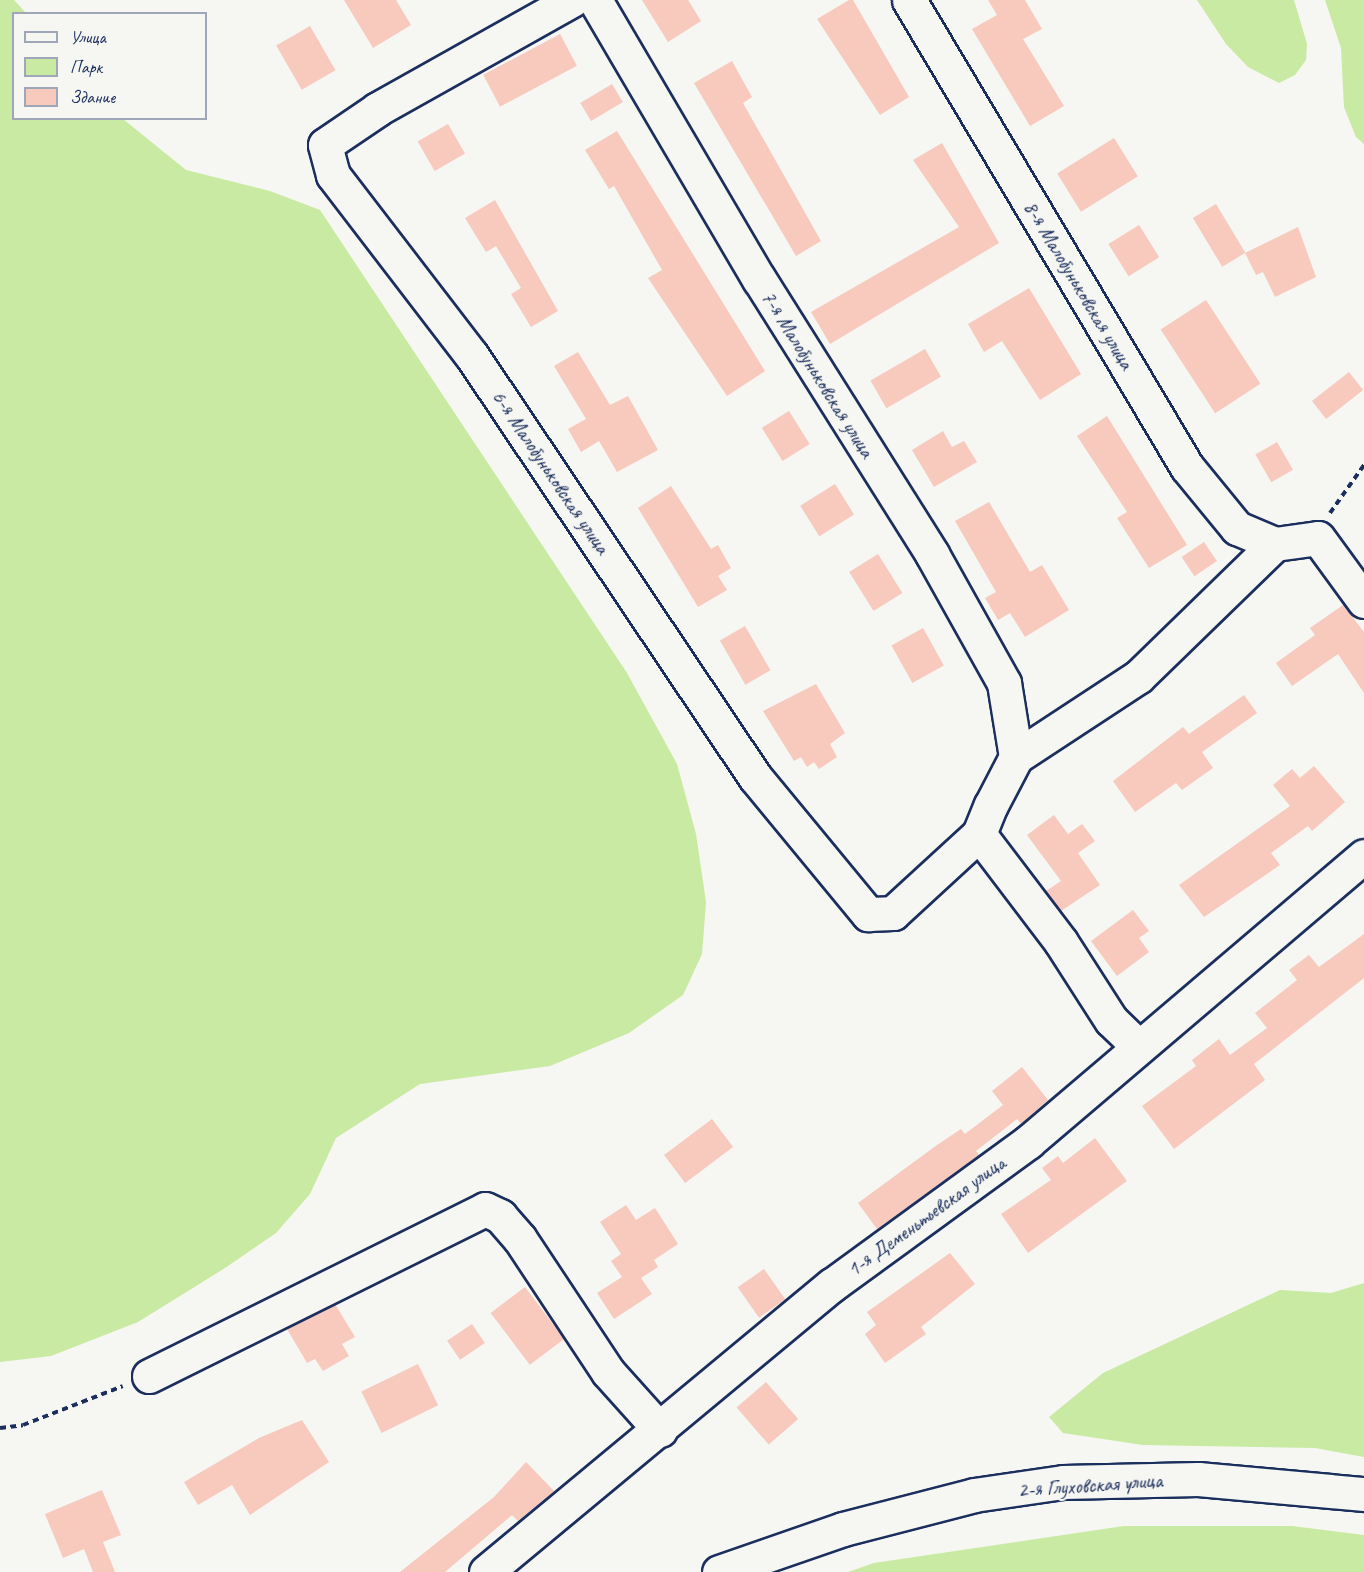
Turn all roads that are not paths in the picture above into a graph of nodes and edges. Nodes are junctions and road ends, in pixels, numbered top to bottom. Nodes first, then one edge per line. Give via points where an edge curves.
1 (572, 0) edge
2 (595, 0) edge
3 (909, 0) edge
4 (1275, 544) junction
5 (1364, 601) edge
6 (1016, 757) junction
7 (979, 834) junction
8 (1364, 856) edge
9 (1138, 1046) junction
10 (149, 1376) road end
11 (660, 1430) junction
12 (1364, 1494) edge
13 (486, 1572) edge
14 (719, 1572) edge

1 - 7 main road, 6-я Малобуньковская улица via 378,109 325,144 333,175 472,356 755,777 868,915 893,913
2 - 6 main road, 7-я Малобуньковская улица via 747,260 943,573 1004,683
3 - 4 main road, 8-я Малобуньковская улица via 1187,467 1237,528
4 - 5 main road via 1318,538
4 - 6 main road via 1138,677
6 - 7 main road
7 - 9 main road via 1061,942 1111,1020
8 - 9 main road, 1-я Деменьтьевская улица
9 - 11 main road, 1-я Деменьтьевская улица via 1028,1142 832,1285
10 - 11 main road via 485,1209 500,1216 520,1239 608,1372
11 - 13 main road, 1-я Деменьтьевская улица
12 - 14 main road, 2-я Глуховская улица via 1198,1479 1063,1482 974,1495 843,1529

